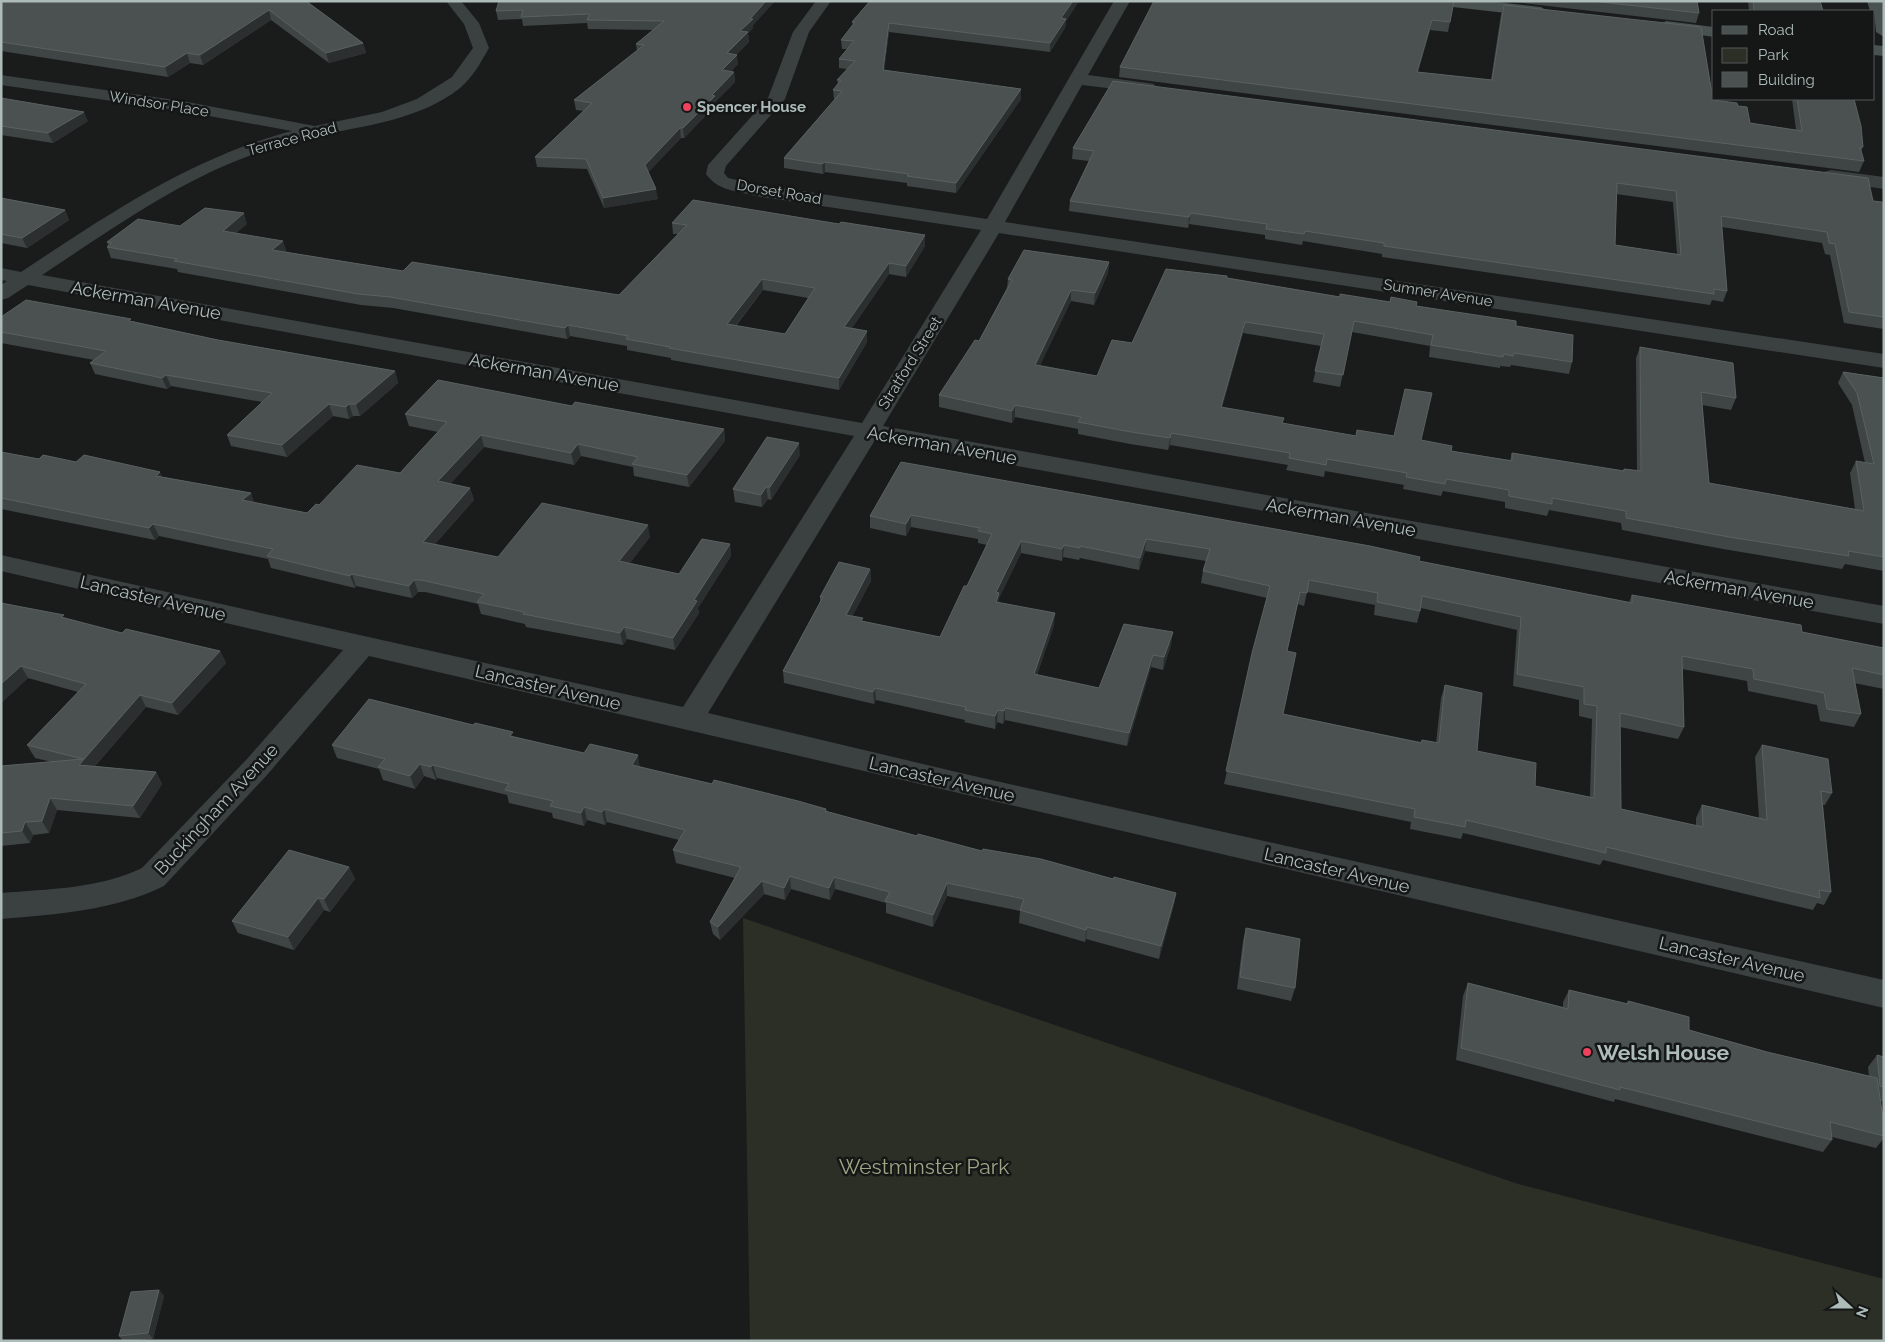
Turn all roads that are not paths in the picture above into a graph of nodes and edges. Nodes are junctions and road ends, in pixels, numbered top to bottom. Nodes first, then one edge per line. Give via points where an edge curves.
1 (453, 1) edge
2 (824, 1) edge
3 (1122, 1) edge
4 (1444, 1) edge
5 (1875, 1) edge
6 (1552, 14) edge
7 (1652, 25) edge
8 (1712, 32) edge
9 (1884, 32) edge
10 (1076, 79) junction
11 (1, 80) edge
12 (1168, 91) edge
13 (316, 131) junction
14 (1817, 174) edge
15 (1884, 183) edge
16 (993, 226) junction
17 (1, 274) edge
18 (25, 278) junction
19 (1, 294) edge
20 (1884, 360) edge
21 (866, 432) junction
22 (1, 563) edge
23 (1884, 616) edge
24 (362, 646) junction
25 (690, 719) junction
26 (1, 906) edge
27 (1884, 994) edge

1 - 13 street, Terrace Road via 471,23 481,48 468,70 436,96 415,106
2 - 16 street, Dorset Road via 801,32 776,99 717,164 715,174 722,182 756,190
3 - 10 street, Stratford Street
4 - 6 street
5 - 9 street
7 - 8 street
10 - 12 street
10 - 16 street, Stratford Street
11 - 13 street, Windsor Place via 182,106
13 - 18 street, Terrace Road via 258,145 212,165 135,205
14 - 15 street
16 - 20 street, Sumner Avenue
16 - 21 street, Stratford Street
17 - 18 street, Ackerman Avenue
18 - 19 street, Terrace Road
18 - 21 street, Ackerman Avenue
21 - 23 street, Ackerman Avenue
21 - 25 street, Stratford Street
22 - 24 street, Lancaster Avenue
24 - 25 street, Lancaster Avenue
24 - 26 street, Buckingham Avenue via 257,767 153,877 138,886 97,896
25 - 27 street, Lancaster Avenue via 965,785

